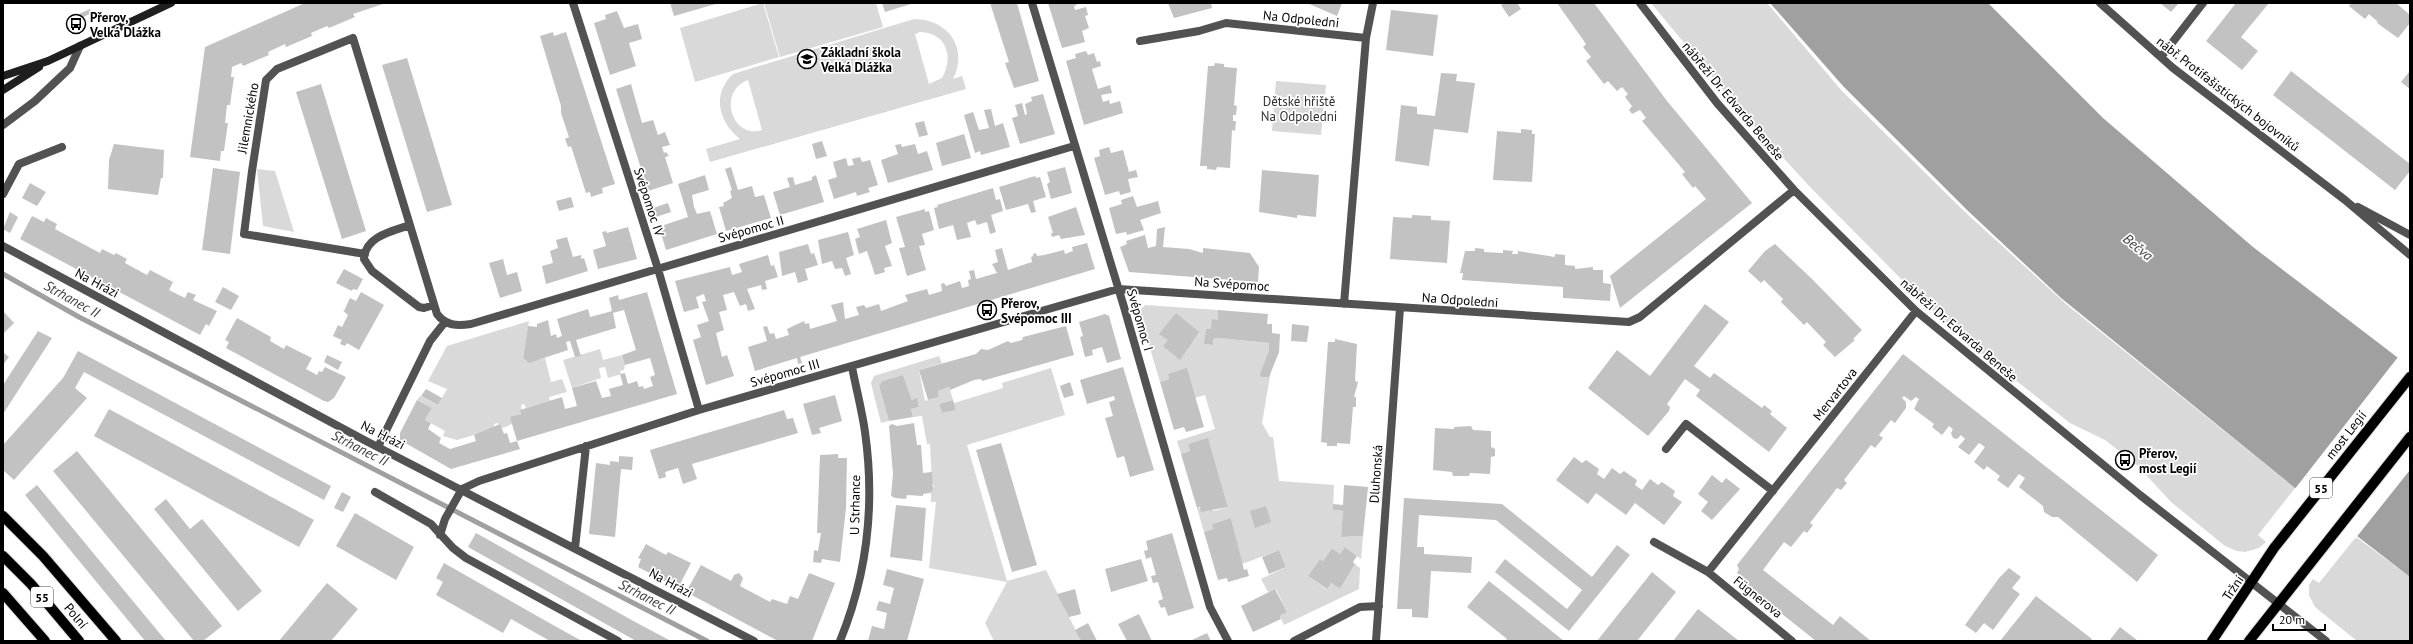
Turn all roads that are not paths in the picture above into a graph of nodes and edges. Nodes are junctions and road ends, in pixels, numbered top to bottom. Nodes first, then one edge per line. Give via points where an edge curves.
1 (171, 3) edge
2 (572, 3) edge
3 (1032, 3) edge
4 (1373, 3) edge
5 (1640, 3) edge
6 (2100, 3) edge
7 (2202, 3) edge
8 (1366, 38) junction
9 (1140, 40) dead end
10 (80, 46) junction
11 (2161, 57) junction
12 (48, 61) junction
13 (3, 76) edge
14 (3, 90) edge
15 (3, 124) edge
16 (1074, 146) junction
17 (62, 147) dead end
18 (1794, 190) junction
19 (3, 194) edge
20 (2345, 200) junction
21 (410, 225) junction
22 (2410, 235) edge
23 (3, 246) edge
24 (364, 254) junction
25 (2410, 256) edge
26 (658, 268) junction
27 (1118, 289) junction
28 (1344, 304) junction
29 (434, 306) junction
30 (1400, 308) junction
31 (1916, 311) junction
32 (445, 322) junction
33 (852, 366) junction
34 (2410, 377) edge
35 (699, 410) junction
36 (2410, 437) edge
37 (586, 446) junction
38 (378, 447) junction
39 (1666, 449) dead end
40 (462, 489) junction
41 (1773, 491) junction
42 (375, 492) dead end
43 (3, 516) edge
44 (440, 535) junction
45 (1654, 542) dead end
46 (575, 548) junction
47 (2274, 548) joint
48 (3, 556) edge
49 (1708, 572) junction
50 (2252, 583) junction
51 (3, 593) edge
52 (2278, 604) junction
53 (1379, 606) junction
54 (44, 641) edge
55 (79, 641) edge
56 (116, 641) edge
57 (618, 641) edge
58 (754, 641) edge
59 (840, 641) edge
60 (1228, 641) edge
61 (1294, 641) edge
62 (1376, 641) edge
63 (1792, 641) edge
64 (2212, 641) edge
65 (2249, 641) edge
66 (2326, 641) edge

1 - 10 street
2 - 26 street, Svépomoc IV
3 - 16 street, Svépomoc I
4 - 8 street
5 - 18 street, nábřeží Dr. Edvarda Beneše via 1717,103
6 - 11 street, nábř. Protifašistických bojovníků
7 - 11 street
8 - 9 street, Na Odpoledni via 1226,23 1199,31
8 - 28 street
10 - 12 street
10 - 15 street via 70,68 35,100
11 - 20 street, nábř. Protifašistických bojovníků
12 - 13 street
12 - 14 street
16 - 26 street, Svépomoc II
16 - 27 street, Svépomoc I
17 - 19 street via 19,164
18 - 30 street, Na Odpoledni via 1640,317 1629,322
18 - 31 street, nábřeží Dr. Edvarda Beneše
20 - 22 street, nábř. Protifašistických bojovníků
20 - 25 street, nábř. Protifašistických bojovníků
21 - 24 street via 378,237
21 - 24 street, Jilemnického via 353,38 277,69 270,74 264,88 244,234
21 - 29 street, Jilemnického
23 - 38 street, Na Hrázi
24 - 29 street via 368,267 396,291 419,307
26 - 32 street, Svépomoc II via 471,324 460,326
26 - 35 street, Svépomoc IV
27 - 28 street, Na Svépomoc
27 - 33 street, Svépomoc III
27 - 60 street, Svépomoc I via 1210,607
28 - 30 street, Na Odpoledni
29 - 32 street, Jilemnického via 437,314
30 - 53 street, Dluhonská
31 - 41 street, Mervartova
31 - 50 street, nábřeží Dr. Edvarda Beneše via 1968,356
32 - 38 street via 430,341
33 - 35 street, Svépomoc III
33 - 59 street, U Strhance via 868,460 866,552 859,584
34 - 47 main road, most Legií / 55
35 - 37 street, Svépomoc III
36 - 52 main road
37 - 40 street, Svépomoc III
37 - 46 street
38 - 40 street, Na Hrázi
39 - 41 street via 1686,424
40 - 44 street via 445,519
40 - 46 street, Na Hrázi
41 - 49 street, Mervartova
42 - 44 street via 431,524
43 - 56 main road via 43,556
44 - 57 street via 466,558
45 - 49 street
46 - 58 street, Na Hrázi
47 - 50 main road, Tržní / 55
48 - 55 main road, Polní / 55 via 31,584
49 - 63 street, Fügnerova
50 - 52 street, nábřeží Dr. Edvarda Beneše
50 - 64 main road, Tržní / 55
51 - 54 main road
52 - 65 main road
52 - 66 street, nábřeží Dr. Edvarda Beneše
53 - 61 street via 1360,607
53 - 62 street, Dluhonská

